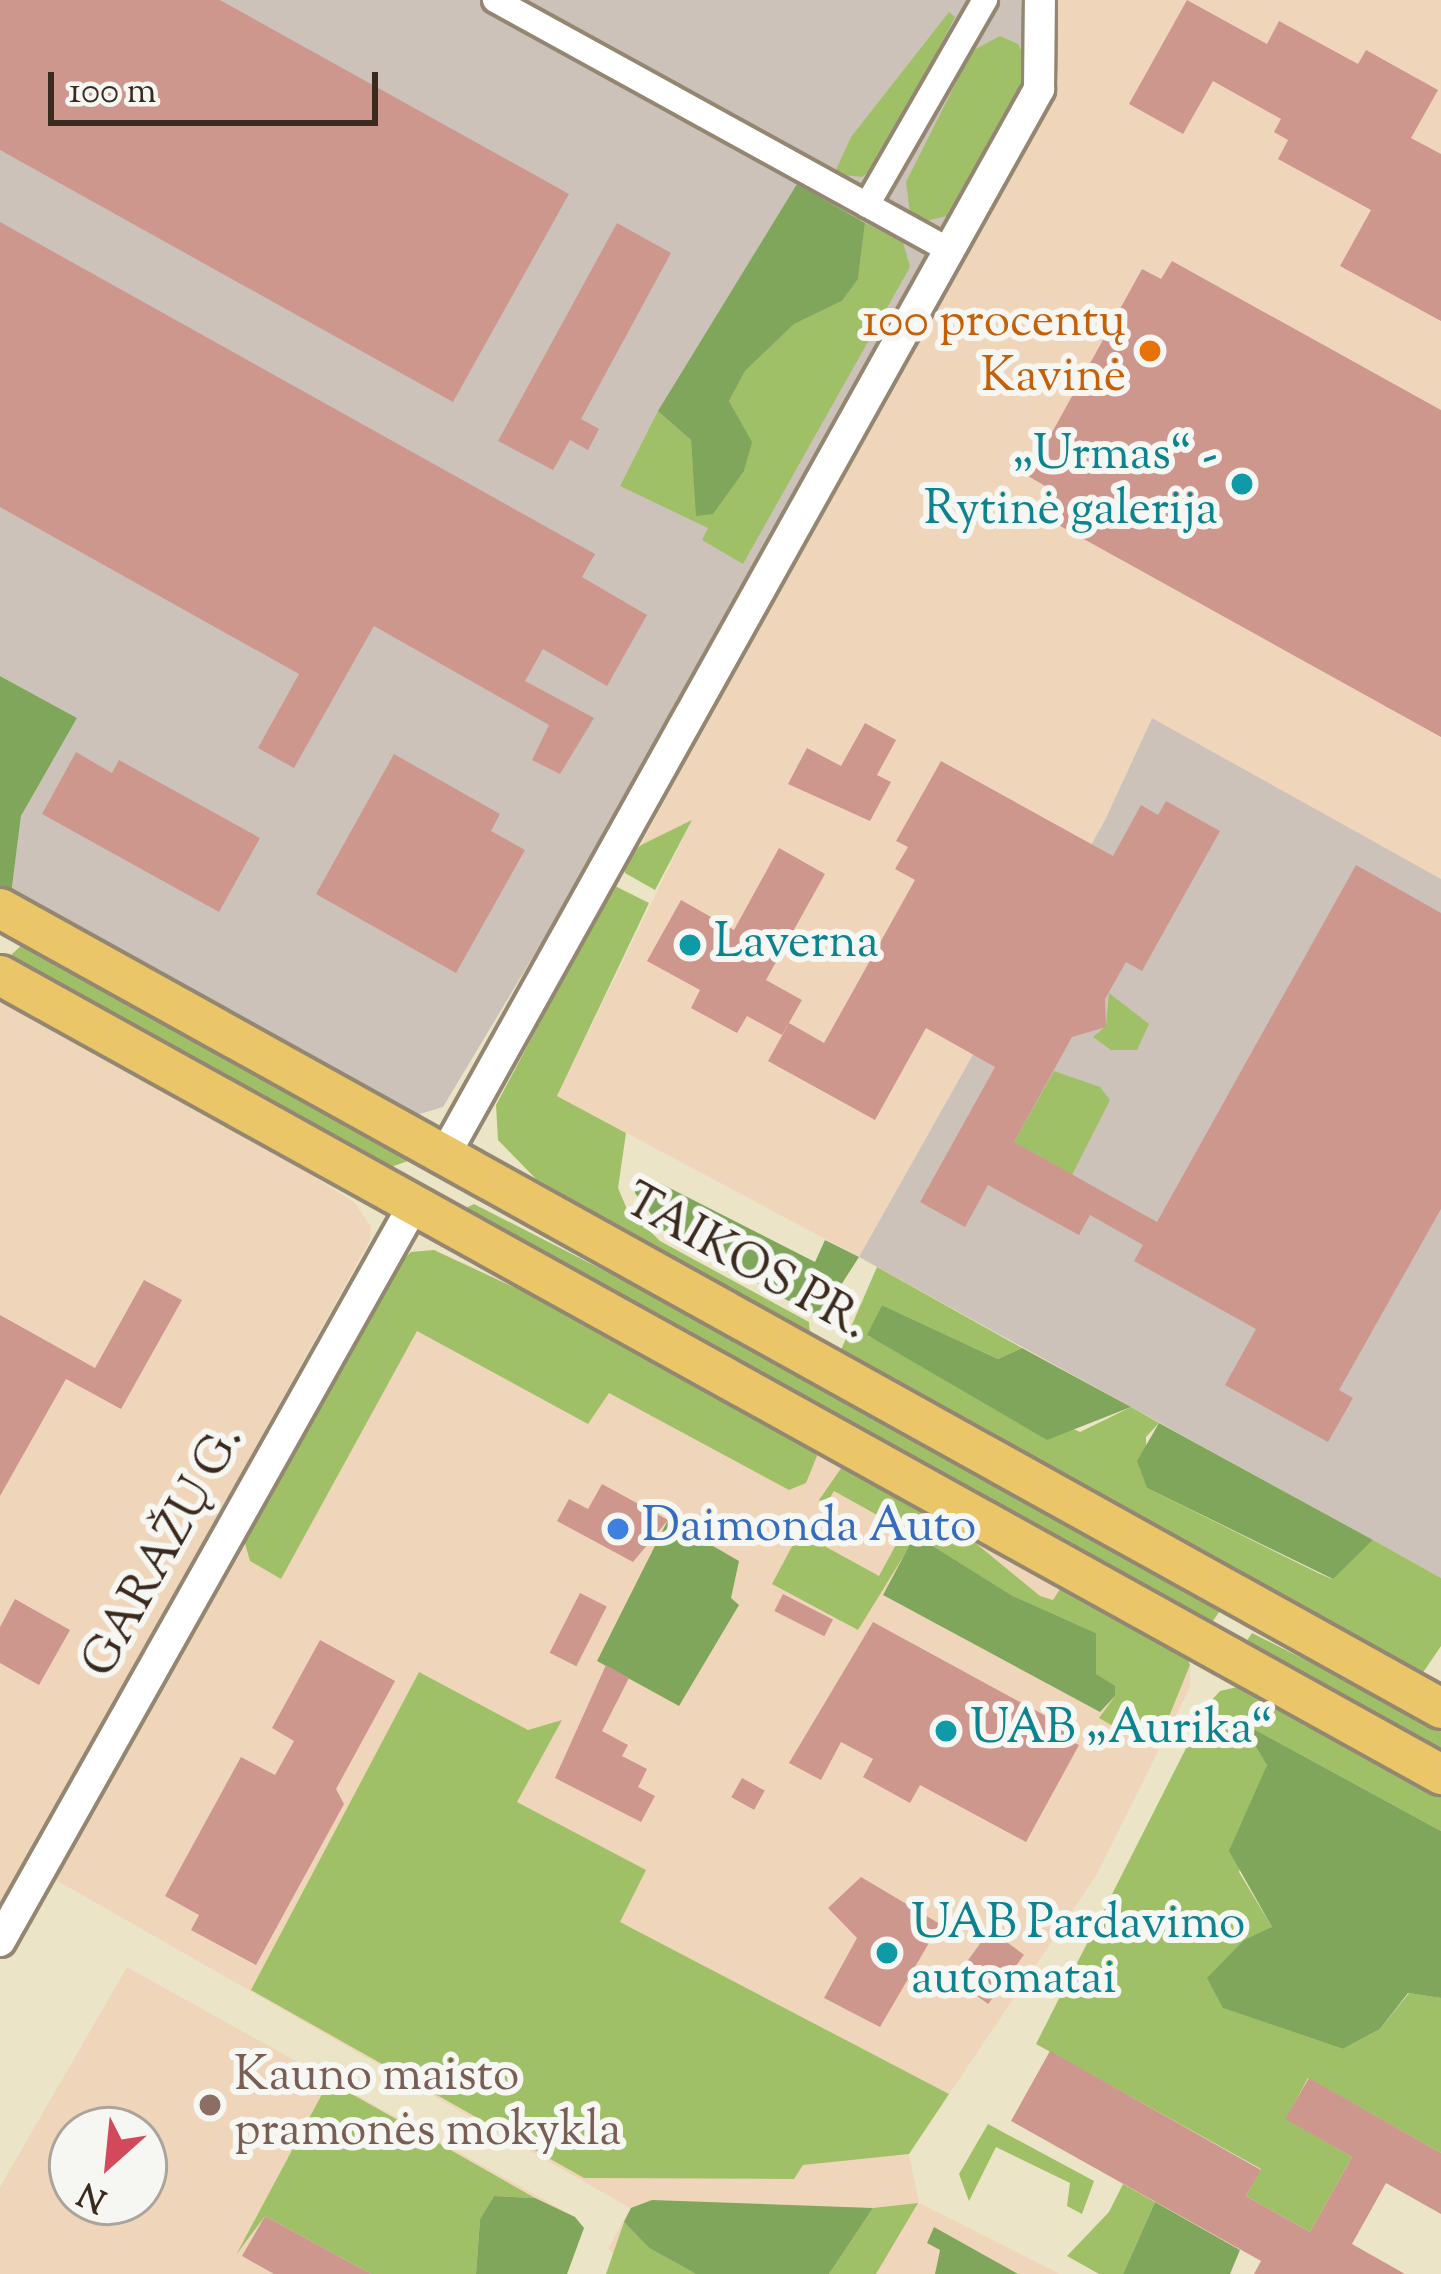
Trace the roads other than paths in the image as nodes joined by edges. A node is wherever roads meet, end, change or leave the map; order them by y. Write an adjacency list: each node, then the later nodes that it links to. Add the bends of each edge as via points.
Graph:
1 (495, 0): 4 (street)
2 (985, 0): 4 (street)
3 (1040, 0): 5 (street, via 1039,89)
4 (868, 205): 5 (street)
5 (949, 250): 8 (street)
6 (3, 917): 8 (main road, TAIKOS PR.)
7 (0, 975): 9 (main road)
8 (444, 1156): 9 (main road); 10 (main road, TAIKOS PR.)
9 (412, 1208): 11 (main road); 14 (street, GARAŽŲ G.)
10 (1274, 1616): 11 (main road, via 1234,1632); 12 (main road, TAIKOS PR.)
11 (1222, 1653): 13 (main road)
12 (1441, 1708)
13 (1441, 1774)
14 (0, 1941)

